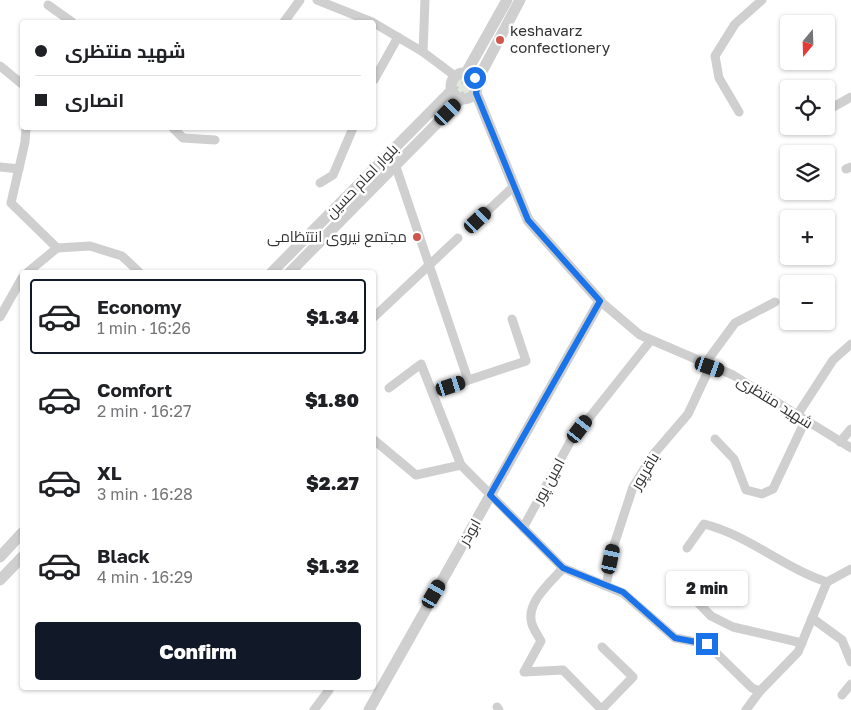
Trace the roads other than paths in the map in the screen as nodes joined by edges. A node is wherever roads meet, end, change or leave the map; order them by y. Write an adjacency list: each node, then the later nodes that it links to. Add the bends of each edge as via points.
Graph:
1 (300, 0): 9 (street)
2 (317, 0): 10 (street)
3 (425, 0): 13 (street)
4 (507, 0): 15 (street)
5 (520, 0): 18 (street)
6 (762, 0): 23 (street, via 735,24 715,56 718,78)
7 (48, 6): 8 (street)
8 (69, 20)
9 (285, 20)
10 (366, 20)
11 (376, 25): 12 (street)
12 (398, 37): 13 (street); 16 (street)
13 (422, 52): 15 (street)
14 (0, 66): 17 (street)
15 (461, 74): 18 (street, via 473,75); 19 (street, via 452,82)
16 (376, 76)
17 (20, 82)
18 (476, 87): 21 (street, via 469,98); 32 (street, شهید منتظری)
19 (452, 90): 21 (street); 39 (street, بلوار امام حسین)
20 (851, 97): 22 (street)
21 (461, 99): 28 (street, بلوار امام حسین)
22 (835, 106)
23 (739, 112)
24 (26, 130): 30 (street)
25 (175, 130): 27 (street, via 183,138)
26 (352, 130): 31 (street, via 333,175)
27 (215, 140)
28 (395, 164): 36 (street); 40 (street, بلوار امام حسین)
29 (0, 167): 30 (street)
30 (19, 169): 35 (street, via 11,203)
31 (320, 183)
32 (512, 187): 33 (street); 42 (street, شهید منتظری, via 528,220)
33 (478, 220)
34 (458, 238): 36 (street)
35 (56, 248): 37 (street); 38 (street, via 90,246 122,256)
36 (429, 265): 44 (street); 50 (street)
37 (30, 270)
38 (137, 270)
39 (274, 270)
40 (292, 270)
41 (20, 282): 45 (street)
42 (600, 301): 47 (street, شهید منتظری, via 640,335); 61 (street, ابوذر)
43 (775, 302): 49 (street, باقرپور, via 735,323)
44 (376, 315)
45 (0, 317)
46 (512, 319): 50 (street, via 526,361)
47 (651, 340): 49 (street, شهید منتظری); 62 (street, امین پور, via 570,442)
48 (851, 344): 53 (street, via 833,360)
49 (707, 366): 53 (street, شهید منتظری, via 733,375); 72 (street, باقرپور, via 688,414 652,456 633,487 614,545)
50 (468, 380): 52 (street)
51 (389, 388): 52 (street, via 421,364)
52 (433, 392): 60 (street)
53 (796, 416): 54 (street, شهید منتظری)
54 (805, 421): 56 (street, via 773,489 762,494 746,490 734,459); 58 (street, شهید منتظری)
55 (851, 429): 58 (street)
56 (715, 439)
57 (376, 442): 60 (street, via 416,474)
58 (840, 442): 59 (street, شهید منتظری)
59 (851, 448)
60 (461, 465): 61 (street)
61 (490, 495): 62 (street); 82 (street, ابوذر)
62 (523, 528): 67 (street)
63 (20, 535): 65 (street)
64 (687, 548): 70 (street, via 704,524 742,539 809,576)
65 (0, 557)
66 (20, 559): 69 (street)
67 (563, 568): 72 (street); 83 (street, via 534,603 532,623 541,641 524,672 563,670)
68 (851, 569): 70 (street)
69 (0, 580)
70 (828, 582): 73 (street)
71 (681, 585): 74 (street, via 711,616 733,627)
72 (606, 586): 79 (street, via 623,592 675,638 707,644 752,688)
73 (812, 618): 74 (street); 76 (street, via 842,640)
74 (802, 643): 79 (street, via 798,652)
75 (602, 647): 83 (street, via 633,677)
76 (851, 662)
77 (851, 684): 80 (street)
78 (329, 690): 81 (street)
79 (760, 691): 84 (street)
80 (842, 695)
81 (314, 710)
82 (369, 710)
83 (602, 710)
84 (746, 710)

